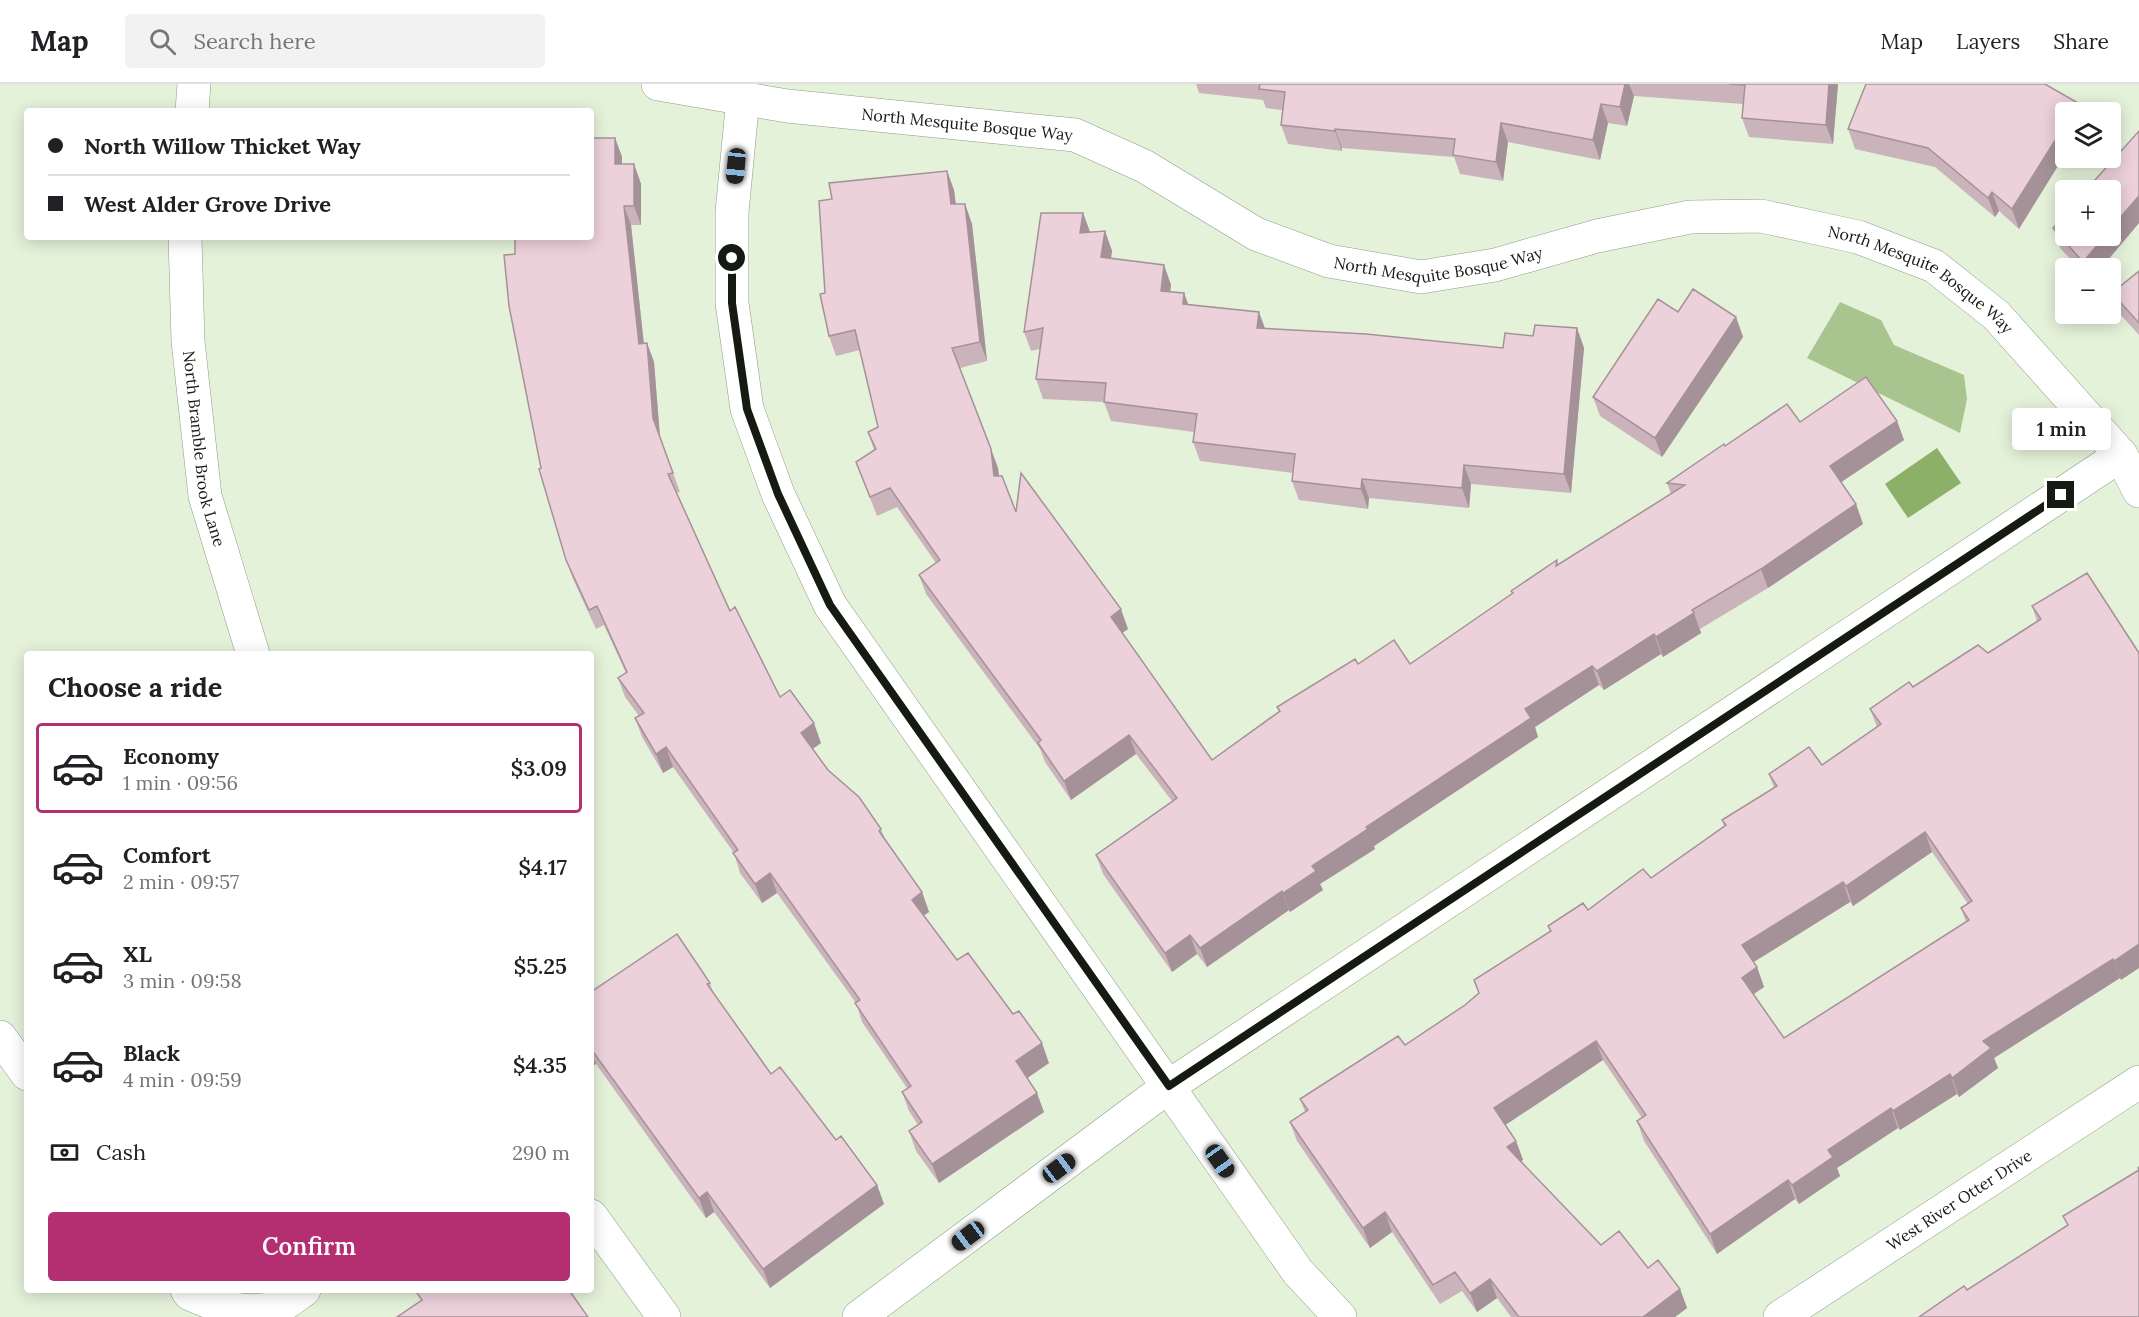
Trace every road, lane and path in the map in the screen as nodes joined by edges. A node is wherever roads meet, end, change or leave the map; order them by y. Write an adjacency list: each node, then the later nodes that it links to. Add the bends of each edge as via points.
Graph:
1 (194, 84): 4 (street)
2 (658, 84): 3 (street, North Mesquite Bosque Way)
3 (743, 98): 6 (street, North Mesquite Bosque Way, via 787,106 1075,135 1144,166 1256,234 1329,261 1421,277 1496,265 1597,236 1690,217 1761,216 1858,237 1934,266 1996,315); 12 (street, via 732,212 732,303 747,409 778,494 830,605)
4 (192, 108)
5 (185, 240): 8 (street, North Bramble Brook Lane, via 188,341 205,496)
6 (2121, 455): 7 (street, North Mesquite Bosque Way); 12 (street)
7 (2139, 491)
8 (252, 651)
9 (0, 1037): 10 (street)
10 (24, 1070)
11 (2139, 1082): 20 (street, West River Otter Drive)
12 (1169, 1086): 18 (street); 19 (street, via 1298,1272)
13 (594, 1220): 17 (street)
14 (190, 1293): 16 (street)
15 (300, 1293): 16 (street, via 280,1306)
16 (233, 1314)
17 (664, 1317)
18 (858, 1317)
19 (1340, 1317)
20 (1780, 1317)

